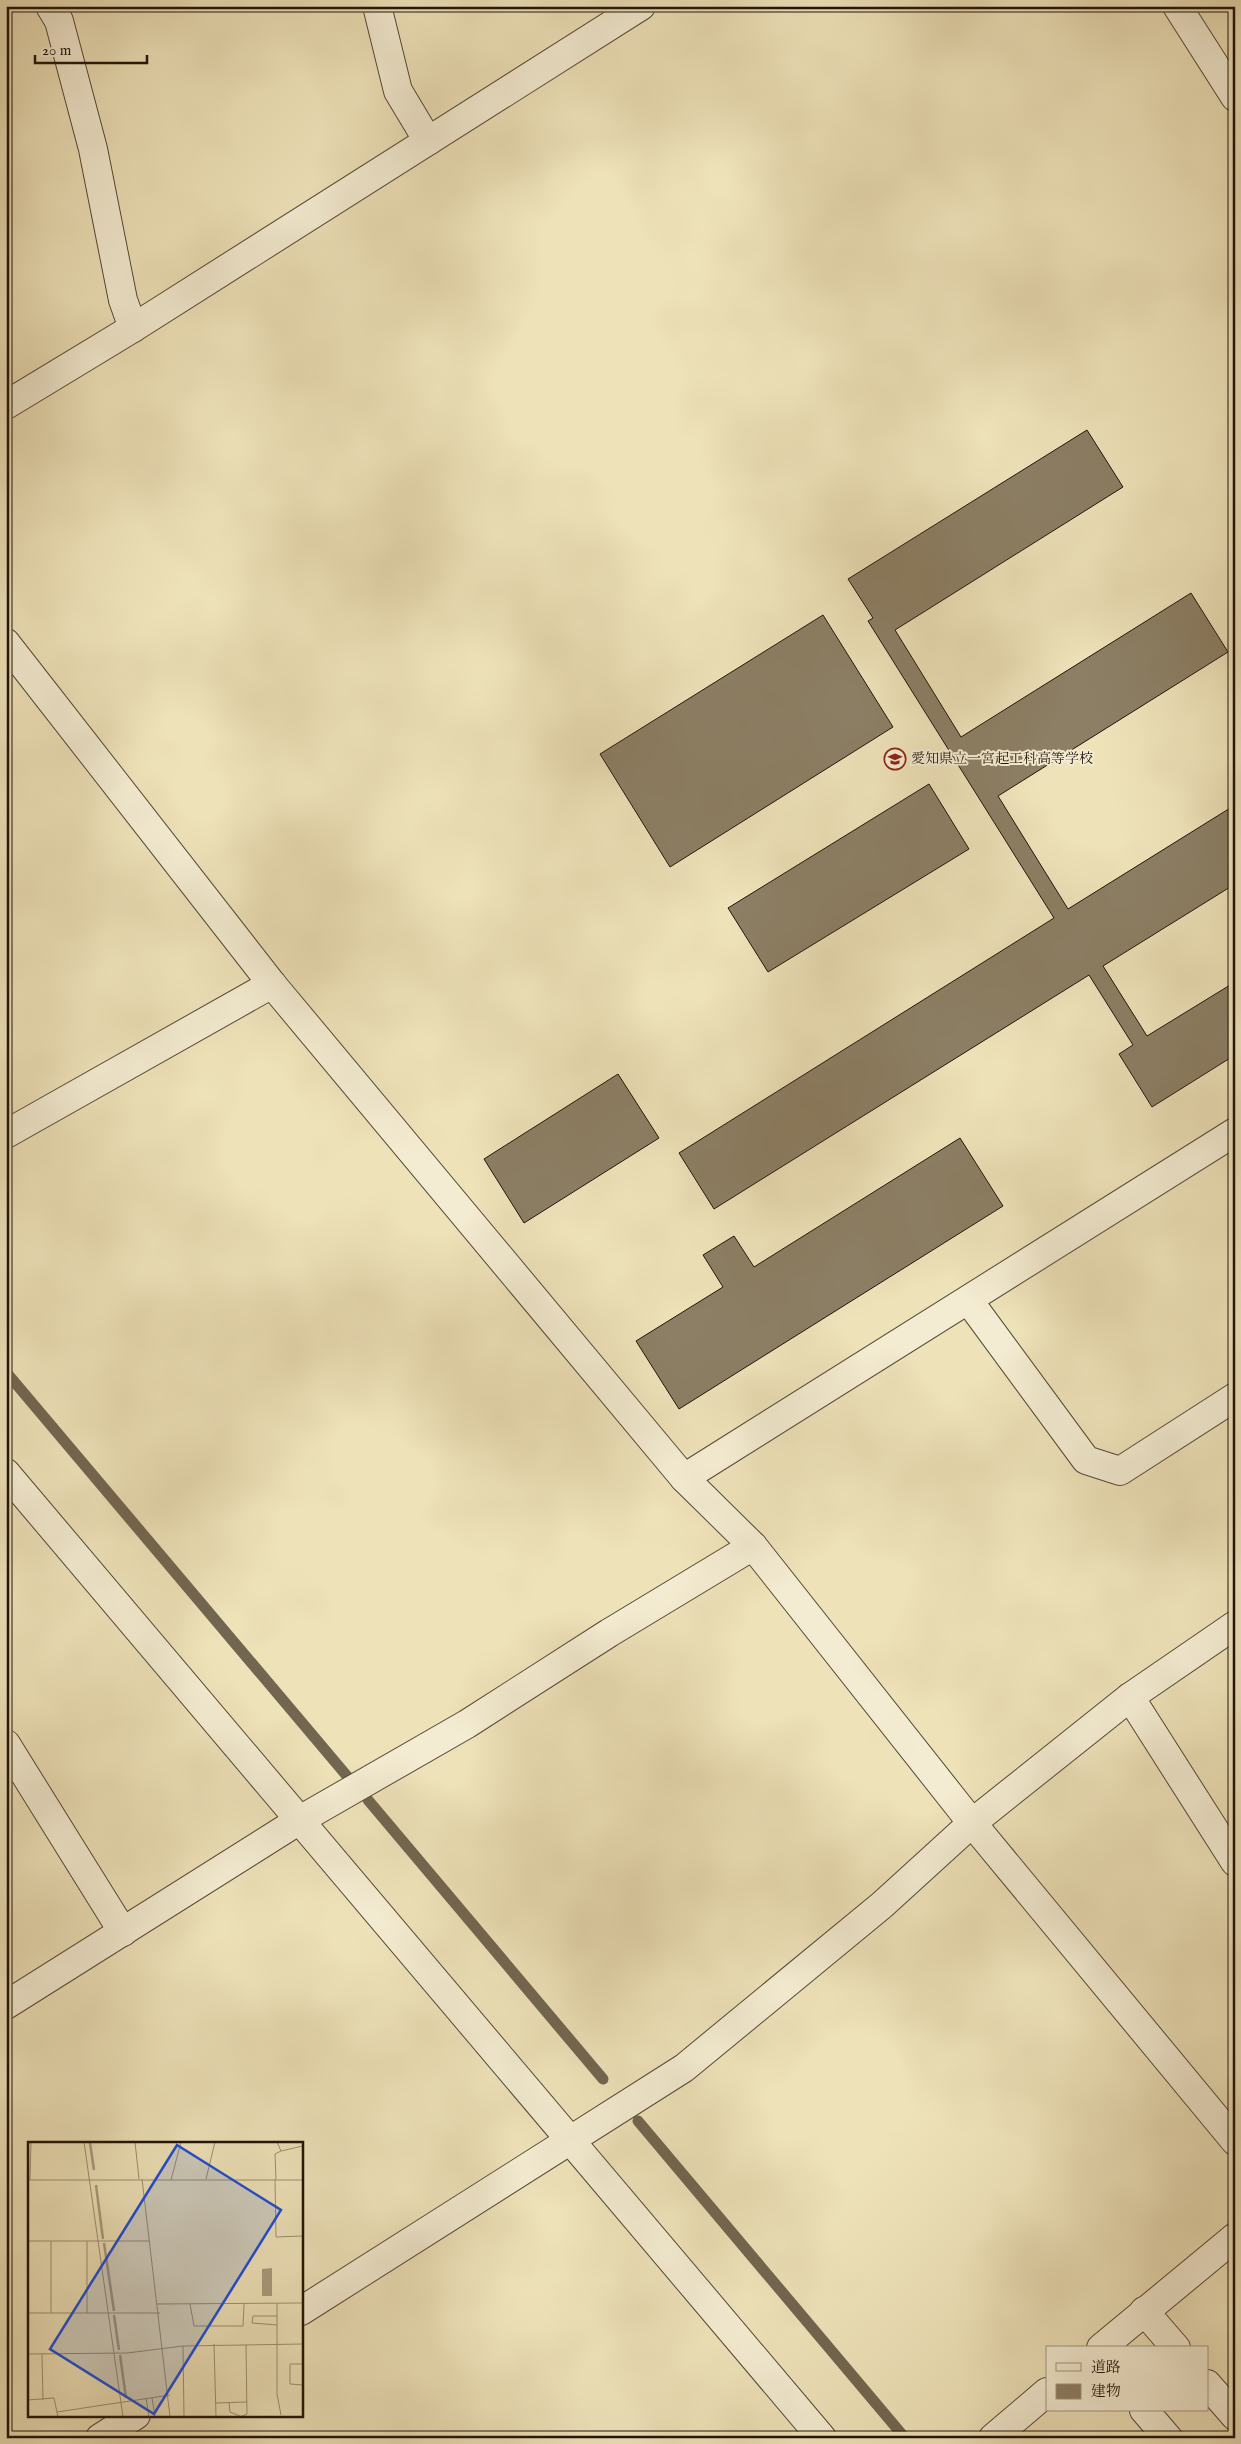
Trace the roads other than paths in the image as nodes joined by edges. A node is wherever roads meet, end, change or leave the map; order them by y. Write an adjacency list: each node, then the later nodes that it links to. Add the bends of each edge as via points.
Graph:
1 (50, 6): 7 (street, via 59,21 90,140 123,300)
2 (377, 6): 6 (street, via 398,91)
3 (641, 6): 6 (street)
4 (1177, 6): 5 (street)
5 (1235, 97)
6 (428, 141): 7 (street)
7 (133, 328): 8 (street)
8 (6, 405)
9 (6, 643): 10 (street)
10 (272, 984): 12 (street); 16 (street)
11 (1235, 1132): 13 (street)
12 (6, 1134)
13 (969, 1301): 14 (street, via 1086,1460 1120,1471); 16 (street)
14 (1235, 1397)
15 (6, 1473): 21 (street)
16 (684, 1478): 17 (street)
17 (753, 1546): 21 (street, via 467,1724); 22 (street)
18 (1235, 1625): 19 (street)
19 (1130, 1697): 22 (street); 23 (street)
20 (6, 1744): 24 (street)
21 (298, 1821): 24 (street); 26 (street)
22 (972, 1823): 26 (street, via 882,1906 684,2068); 27 (street)
23 (1235, 1862)
24 (123, 1932): 25 (street)
25 (6, 2006)
26 (572, 2141): 29 (street); 39 (street)
27 (1235, 2141)
28 (1235, 2237): 30 (street)
29 (302, 2310)
30 (1144, 2312): 31 (street); 32 (street)
31 (1103, 2346)
32 (1174, 2346)
33 (1208, 2385): 37 (street)
34 (1046, 2393): 40 (street)
35 (1146, 2412): 41 (street)
36 (134, 2416): 38 (street)
37 (1235, 2416)
38 (100, 2438)
39 (822, 2438)
40 (993, 2438)
41 (1168, 2438)

